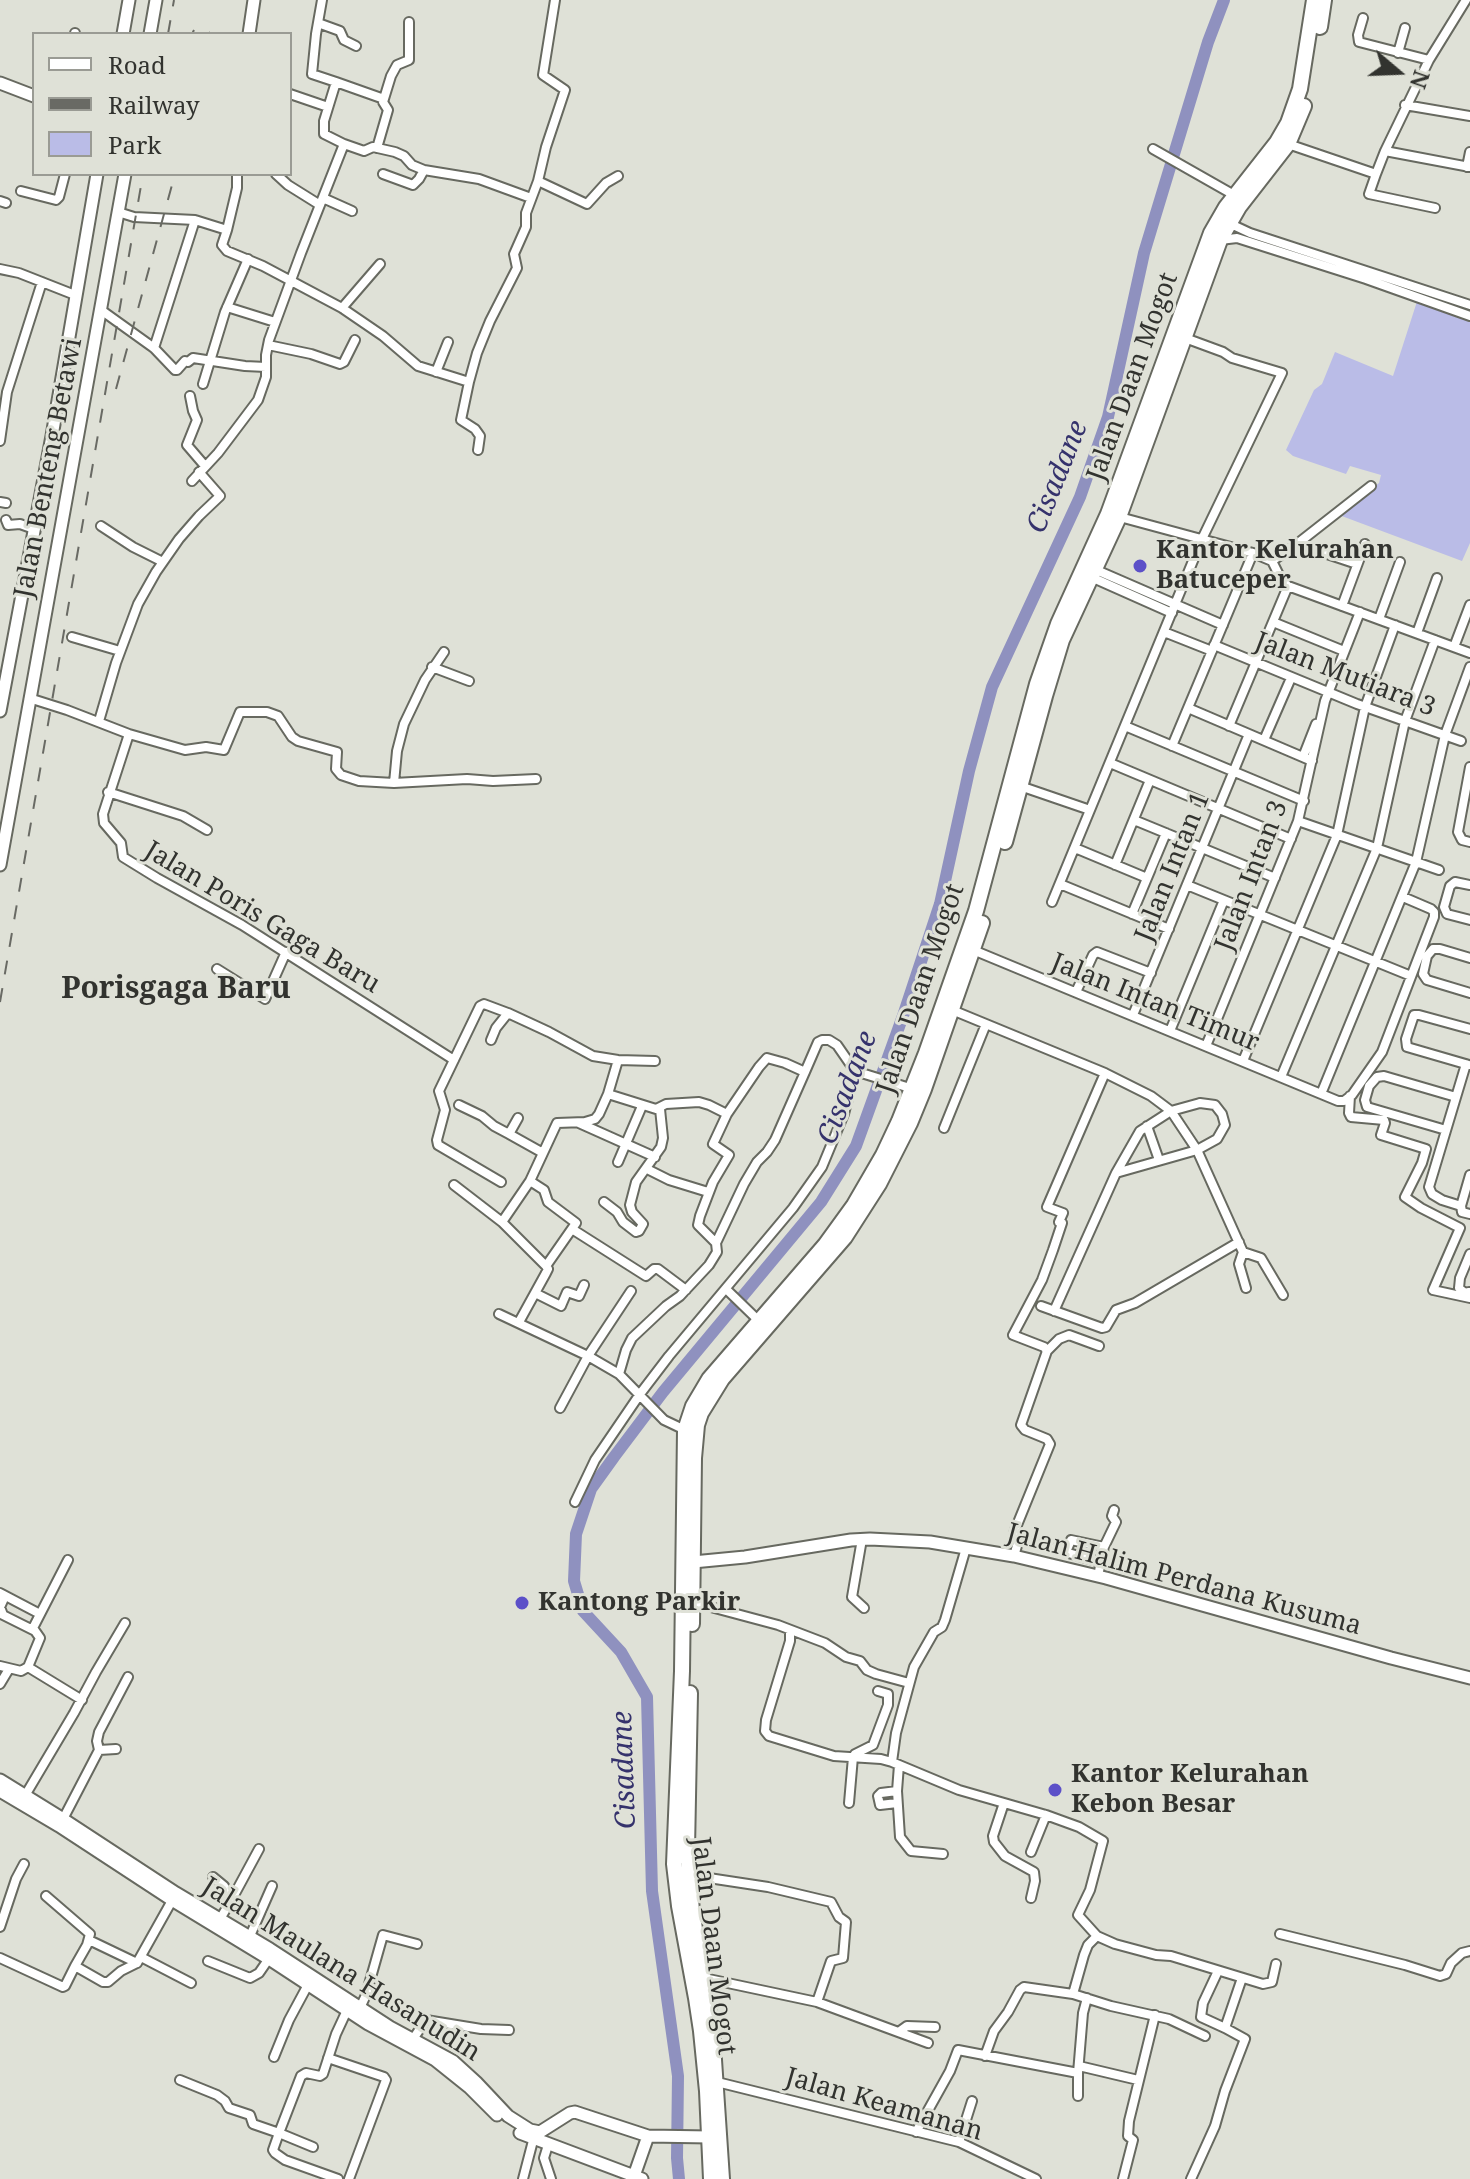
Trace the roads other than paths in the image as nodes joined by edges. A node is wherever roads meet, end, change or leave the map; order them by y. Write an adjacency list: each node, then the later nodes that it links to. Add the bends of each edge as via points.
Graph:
1 (129, 0): 13 (main road)
2 (156, 0): 14 (main road)
3 (254, 0): 15 (main road)
4 (322, 0): 11 (street)
5 (555, 0): 43 (street, via 543,75 565,90)
6 (1314, 0): 45 (highway, Jalan Daan Mogot, via 1300,89 1288,123)
7 (1324, 0): 28 (highway, Jalan Daan Mogot, via 1309,91)
8 (1466, 0): 18 (street)
9 (1363, 18): 17 (street, via 1359,42)
10 (409, 22): 23 (street, via 409,60 396,66)
11 (318, 23): 16 (street, via 340,31); 19 (street, via 312,74)
12 (1405, 28): 17 (street)
13 (123, 32)
14 (150, 32)
15 (249, 32)
16 (356, 46)
17 (1398, 53): 18 (street)
18 (1429, 60): 24 (street)
19 (336, 82): 23 (street); 25 (street)
20 (0, 83): 21 (main road)
21 (32, 95)
22 (292, 95): 25 (street)
23 (384, 99): 29 (street, via 388,110)
24 (1405, 105): 26 (street); 31 (street)
25 (328, 107): 27 (street, via 324,134)
26 (1470, 116)
27 (344, 144): 29 (street, via 364,151); 47 (street)
28 (1288, 144): 36 (street); 51 (highway, Jalan Daan Mogot)
29 (377, 148): 34 (street, via 400,154)
30 (1153, 149): 45 (street)
31 (1385, 151): 33 (street); 36 (street)
32 (1470, 152): 33 (street)
33 (1468, 167)
34 (424, 170): 35 (street, via 413,185); 46 (street, via 479,179)
35 (383, 174)
36 (1376, 174): 48 (street, via 1369,194)
37 (64, 176): 44 (street, via 56,200)
38 (97, 176): 60 (main road, Jalan Benteng Betawi)
39 (125, 176): 50 (main road, Jalan Benteng Betawi)
40 (237, 176): 53 (street)
41 (278, 176): 47 (street)
42 (618, 176): 43 (street, via 587,204)
43 (538, 181): 46 (street)
44 (21, 191)
45 (1234, 195): 85 (highway, Jalan Daan Mogot, via 1211,233)
46 (531, 198): 75 (street, via 514,254 517,268 490,321)
47 (321, 201): 49 (street); 58 (street)
48 (1435, 208)
49 (352, 211)
50 (118, 212): 52 (street); 64 (main road, Jalan Benteng Betawi)
51 (1232, 218): 54 (highway, Jalan Daan Mogot); 61 (street, via 1235,226 1250,233)
52 (195, 220): 53 (street); 71 (street)
53 (227, 230): 55 (street, via 223,248)
54 (1220, 240): 65 (street, via 1237,238); 67 (highway, Jalan Daan Mogot)
55 (248, 259): 58 (street); 62 (street)
56 (380, 264): 63 (street)
57 (0, 269): 59 (street)
58 (291, 281): 63 (street); 66 (street)
59 (42, 282): 60 (street); 80 (street, via 7,392)
60 (75, 295): 79 (main road, Jalan Benteng Betawi)
61 (1470, 305)
62 (227, 307): 66 (street); 72 (street)
63 (342, 308): 74 (street, via 412,362)
64 (101, 310): 71 (street); 78 (main road, Jalan Benteng Betawi)
65 (1470, 316)
66 (275, 322): 70 (street)
67 (1185, 338): 85 (highway, Jalan Daan Mogot); 89 (street, via 1282,373)
68 (355, 340): 70 (street, via 341,364)
69 (448, 342): 74 (street)
70 (268, 345): 73 (street)
71 (154, 348): 72 (street, via 175,370 193,358)
72 (210, 361): 73 (street); 76 (street)
73 (266, 367): 82 (street, via 258,400)
74 (436, 372): 75 (street)
75 (469, 382): 81 (street, via 461,420 480,436)
76 (203, 384)
77 (190, 396): 82 (street, via 197,420 187,445)
78 (77, 419): 79 (main road, Jalan Benteng Betawi); 79 (main road)
79 (62, 432): 88 (main road, Jalan Benteng Betawi); 125 (main road, Jalan Benteng Betawi)
80 (0, 441)
81 (478, 450)
82 (202, 469): 83 (street); 94 (street, via 220,496)
83 (192, 481)
84 (1371, 486): 90 (street)
85 (1113, 516): 89 (street); 97 (highway, Jalan Daan Mogot); 206 (highway, Jalan Daan Mogot, via 1047,654 980,899)
86 (6, 520): 88 (street, via 8,525)
87 (101, 526): 94 (street)
88 (34, 529): 118 (main road, Jalan Benteng Betawi)
89 (1202, 539): 92 (street); 101 (street)
90 (1297, 544): 93 (street); 96 (street)
91 (1365, 544): 96 (street)
92 (1253, 553): 93 (street); 106 (street)
93 (1272, 561): 99 (street)
94 (163, 562): 114 (street, via 138,604)
95 (1400, 562): 104 (street)
96 (1357, 564): 100 (street)
97 (1092, 573): 101 (street); 146 (highway, Jalan Daan Mogot, via 1057,655)
98 (1437, 578): 109 (street)
99 (1288, 586): 100 (street); 105 (street)
100 (1342, 606): 103 (street)
101 (1174, 609): 106 (street); 108 (street)
102 (1469, 610): 112 (street)
103 (1360, 612): 104 (street); 115 (street, Jalan Intan 3)
104 (1379, 619): 107 (street)
105 (1273, 622): 115 (street); 119 (street)
106 (1223, 625): 113 (street)
107 (1395, 625): 109 (street); 126 (street)
108 (1164, 632): 113 (street, Jalan Mutiara 3); 131 (street)
109 (1417, 633): 111 (street)
110 (72, 637): 114 (street)
111 (1435, 640): 112 (street); 130 (street)
112 (1454, 647): 117 (street)
113 (1213, 648): 119 (street, Jalan Mutiara 3); 127 (street)
114 (120, 651): 129 (street)
115 (1344, 651): 124 (street, Jalan Intan 3)
116 (444, 652): 120 (street)
117 (1470, 653)
118 (5, 656): 128 (main road, Jalan Benteng Betawi)
119 (1257, 663): 122 (street, Jalan Mutiara 3); 132 (street)
120 (432, 667): 123 (street); 145 (street, via 399,739)
121 (1470, 667): 135 (street)
122 (1291, 678): 124 (street, Jalan Mutiara 3); 136 (street)
123 (469, 681)
124 (1328, 693): 126 (street, Jalan Mutiara 3); 139 (street, Jalan Intan 3)
125 (29, 698): 129 (street); 163 (main road, Jalan Benteng Betawi)
126 (1365, 707): 130 (street, Jalan Mutiara 3); 156 (street)
127 (1188, 708): 132 (street); 138 (street)
128 (0, 709)
129 (99, 721): 133 (street)
130 (1405, 721): 135 (street, Jalan Mutiara 3); 161 (street)
131 (1125, 726): 138 (street); 140 (street)
132 (1229, 726): 134 (street)
133 (129, 734): 145 (street, via 185,750 224,750 240,712 267,712 278,716 298,741 337,752 339,773 359,781); 147 (street, Jalan Poris Gaga Baru)
134 (1249, 734): 136 (street); 142 (street, Jalan Intan 1)
135 (1445, 735): 137 (street, Jalan Mutiara 3); 162 (street)
136 (1264, 740): 139 (street)
137 (1461, 741)
138 (1172, 746): 142 (street)
139 (1308, 759): 148 (street, Jalan Intan 3)
140 (1110, 763): 144 (street); 151 (street)
141 (1470, 770): 149 (street)
142 (1234, 772): 148 (street); 150 (street, Jalan Intan 1)
143 (536, 779): 145 (street)
144 (1150, 780): 150 (street); 152 (street)
145 (394, 783)
146 (1020, 786): 151 (street); 180 (highway, Jalan Daan Mogot)
147 (108, 792): 154 (street, via 183,816); 181 (street, Jalan Poris Gaga Baru, via 104,823 119,839 123,857)
148 (1304, 801): 153 (street, Jalan Intan 3)
149 (1466, 803): 158 (street, via 1459,837)
150 (1219, 808): 157 (street); 160 (street, Jalan Intan 1)
151 (1090, 810): 159 (street)
152 (1134, 820): 155 (street); 164 (street)
153 (1298, 821): 156 (street); 157 (street, Jalan Intan 3)
154 (207, 830)
155 (1166, 833): 160 (street); 166 (street)
156 (1337, 835): 161 (street); 178 (street)
157 (1291, 839): 167 (street, Jalan Intan 3)
158 (1470, 842)
159 (1075, 848): 164 (street); 168 (street)
160 (1202, 848): 167 (street); 169 (street, Jalan Intan 1)
161 (1377, 848): 162 (street); 179 (street)
162 (1416, 862): 165 (street); 171 (street)
163 (0, 865)
164 (1115, 865): 166 (street)
165 (1439, 870)
166 (1147, 878): 174 (street)
167 (1275, 878): 175 (street, Jalan Intan 3)
168 (1060, 884): 173 (street); 174 (street)
169 (1187, 885): 172 (street); 177 (street, Jalan Intan 1)
170 (1470, 885): 176 (street, via 1450,886 1444,907 1447,914)
171 (1403, 897): 183 (street); 186 (street, via 1434,912)
172 (1224, 900): 175 (street); 194 (street)
173 (1052, 902)
174 (1132, 914): 177 (street)
175 (1261, 915): 178 (street); 196 (street, Jalan Intan 3)
176 (1470, 920)
177 (1169, 929): 185 (street, Jalan Intan 1)
178 (1298, 930): 179 (street); 200 (street)
179 (1336, 945): 183 (street); 205 (street)
180 (973, 950): 187 (street, Jalan Intan Timur); 189 (highway, Jalan Daan Mogot)
181 (286, 952): 184 (street, via 265,999); 197 (street, Jalan Poris Gaga Baru)
182 (1470, 958): 188 (street, via 1433,949 1423,974 1427,980)
183 (1376, 962): 186 (street); 208 (street)
184 (217, 969)
185 (1151, 973): 187 (street, via 1097,952); 191 (street, Jalan Intan 1)
186 (1411, 976): 209 (street, via 1382,1052)
187 (1076, 992): 191 (street, Jalan Intan Timur)
188 (1470, 993)
189 (952, 1010): 192 (street); 240 (highway, Jalan Daan Mogot, via 910,1123 879,1184)
190 (508, 1013): 195 (street); 197 (street, via 480,1006); 198 (street, via 593,1056)
191 (1133, 1015): 194 (street, Jalan Intan Timur)
192 (986, 1024): 204 (street); 219 (street)
193 (1470, 1029): 201 (street, via 1414,1015 1406,1039 1407,1047)
194 (1170, 1031): 196 (street, Jalan Intan Timur)
195 (491, 1040)
196 (1206, 1046): 200 (street, Jalan Intan Timur)
197 (454, 1060): 232 (street, via 439,1091 445,1110 438,1145)
198 (618, 1060): 199 (street); 207 (street)
199 (655, 1061)
200 (1243, 1061): 205 (street, Jalan Intan Timur)
201 (1468, 1064): 210 (street)
202 (805, 1072): 203 (street, via 818,1042 829,1040); 215 (street, via 767,1058); 242 (street, via 775,1140 744,1184)
203 (858, 1072): 206 (street); 250 (street, via 822,1167)
204 (1105, 1073): 214 (street); 260 (street, via 1047,1207 1063,1213 1062,1223 1042,1280 1013,1335)
205 (1281, 1077): 208 (street, Jalan Intan Timur)
206 (909, 1088): 240 (highway, Jalan Daan Mogot, via 883,1155)
207 (608, 1094): 212 (street); 217 (street, via 595,1119)
208 (1321, 1094): 209 (street, Jalan Intan Timur, via 1338,1101)
209 (1350, 1096): 253 (street, via 1351,1117 1384,1120 1381,1135 1426,1149 1405,1197 1460,1228 1433,1290)
210 (1456, 1097): 220 (street); 220 (street, via 1384,1076 1369,1086 1367,1107)
211 (459, 1105): 221 (street)
212 (642, 1106): 213 (street); 222 (street)
213 (660, 1109): 215 (street, via 699,1102); 225 (street, via 663,1138)
214 (1171, 1111): 218 (street); 223 (street); 223 (street, via 1200,1103 1215,1105 1222,1114 1225,1125 1217,1139)
215 (727, 1114): 234 (street, via 713,1144 729,1155)
216 (518, 1118): 221 (street)
217 (577, 1122): 222 (street); 224 (street, via 557,1123)
218 (1147, 1126): 226 (street); 229 (street)
219 (944, 1128)
220 (1446, 1130): 236 (street, via 1429,1187 1442,1200)
221 (509, 1134): 224 (street)
222 (626, 1146): 225 (street); 227 (street)
223 (1197, 1150): 226 (street); 241 (street)
224 (543, 1153): 231 (street)
225 (655, 1157): 228 (street)
226 (1159, 1160): 229 (street)
227 (618, 1162)
228 (647, 1169): 234 (street); 235 (street, via 636,1182 630,1205 643,1224 637,1232)
229 (1116, 1173): 255 (street)
230 (1470, 1175): 236 (street)
231 (530, 1181): 238 (street); 239 (street, via 576,1223)
232 (501, 1182)
233 (454, 1185): 238 (street)
234 (708, 1192): 242 (street, via 698,1225)
235 (604, 1202)
236 (1461, 1206): 237 (street)
237 (1470, 1214)
238 (502, 1222): 245 (street)
239 (572, 1229): 245 (street); 248 (street, via 646,1276 658,1269)
240 (841, 1233): 257 (highway, Jalan Daan Mogot); 277 (highway, Jalan Daan Mogot, via 722,1379 701,1413 694,1458)
241 (1239, 1242): 243 (street); 255 (street, via 1116,1310 1106,1327)
242 (716, 1243): 248 (street, via 709,1265)
243 (1243, 1252): 247 (street, via 1239,1264); 252 (street, via 1261,1258)
244 (1470, 1254): 253 (street, via 1459,1288)
245 (546, 1266): 251 (street)
246 (584, 1285): 251 (street, via 579,1296 567,1292 561,1306)
247 (1246, 1288)
248 (686, 1290): 262 (street, via 632,1338)
249 (631, 1291): 261 (street)
250 (728, 1291): 257 (street); 263 (street)
251 (535, 1293): 258 (street)
252 (1283, 1295)
253 (1470, 1295)
254 (1041, 1306): 255 (street)
255 (1054, 1311)
256 (499, 1314): 258 (street)
257 (755, 1317): 265 (highway, Jalan Daan Mogot, via 709,1379)
258 (519, 1322): 261 (street)
259 (1099, 1346): 260 (street, via 1069,1335)
260 (1047, 1351): 269 (street, via 1021,1425 1050,1444 1015,1530)
261 (588, 1356): 262 (street); 264 (street)
262 (619, 1374): 263 (street)
263 (641, 1395): 265 (street, via 664,1420); 266 (street, via 595,1460)
264 (560, 1408)
265 (685, 1430): 308 (highway, Jalan Daan Mogot)
266 (575, 1502)
267 (1114, 1510): 271 (street, via 1116,1522)
268 (862, 1539): 272 (main road, Jalan Halim Perdana Kusuma); 277 (main road, Jalan Halim Perdana Kusuma); 282 (street, via 852,1597)
269 (1019, 1539): 273 (street); 274 (street)
270 (1091, 1545): 271 (street); 273 (street, via 1071,1540); 275 (street)
271 (1104, 1547): 278 (street)
272 (966, 1548): 274 (main road, Jalan Halim Perdana Kusuma); 291 (street, via 945,1620)
273 (1066, 1552): 275 (street)
274 (1014, 1556): 279 (main road, Jalan Halim Perdana Kusuma)
275 (1088, 1558): 278 (street)
276 (68, 1560): 283 (street)
277 (693, 1562): 281 (highway, Jalan Daan Mogot)
278 (1100, 1562): 279 (street)
279 (1098, 1576): 290 (main road, Jalan Halim Perdana Kusuma)
280 (3, 1594): 283 (street); 285 (street, via 3,1615)
281 (692, 1602): 286 (street); 308 (highway, Jalan Daan Mogot)
282 (864, 1608)
283 (40, 1614): 285 (street)
284 (125, 1623): 294 (street)
285 (33, 1630): 288 (street, via 40,1638)
286 (790, 1631): 291 (street, via 825,1643 876,1674); 297 (street, via 765,1731 776,1740)
287 (4, 1667): 288 (street); 292 (street)
288 (28, 1667): 294 (street)
289 (128, 1677): 296 (street, via 99,1732)
290 (1470, 1678)
291 (909, 1683): 298 (street, via 896,1733)
292 (0, 1684)
293 (878, 1691): 297 (street, via 888,1694 888,1705 873,1745)
294 (82, 1700): 302 (street)
295 (116, 1749): 296 (street)
296 (99, 1750): 307 (street)
297 (853, 1757): 298 (street); 303 (street)
298 (895, 1763): 301 (street); 305 (street)
299 (0, 1780): 302 (main road, Jalan Maulana Hasanudin)
300 (0, 1791): 302 (main road, Jalan Maulana Hasanudin)
301 (897, 1791): 304 (street); 304 (street, via 878,1796 880,1805)
302 (26, 1794): 307 (main road, Jalan Maulana Hasanudin)
303 (849, 1803)
304 (897, 1803): 311 (street, via 900,1837 911,1851)
305 (1004, 1803): 306 (street); 318 (street, via 994,1842 1005,1856 1034,1872)
306 (1046, 1815): 310 (street); 324 (street, via 1103,1841 1078,1915)
307 (63, 1818): 317 (main road, Jalan Maulana Hasanudin)
308 (680, 1844): 313 (highway, Jalan Daan Mogot); 363 (highway, Jalan Daan Mogot, via 679,1906 701,2031)
309 (259, 1849): 319 (street)
310 (1031, 1852)
311 (943, 1854)
312 (24, 1864): 321 (street)
313 (689, 1875): 335 (highway, Jalan Daan Mogot); 341 (street, via 831,1902 846,1922 843,1958 831,1961)
314 (213, 1877): 319 (street)
315 (272, 1886): 322 (street)
316 (46, 1896): 325 (street, via 88,1931)
317 (174, 1896): 320 (main road, Jalan Maulana Hasanudin); 330 (street)
318 (1031, 1898)
319 (231, 1902): 320 (street)
320 (220, 1920): 322 (main road, Jalan Maulana Hasanudin); 328 (main road, Jalan Maulana Hasanudin)
321 (0, 1927)
322 (252, 1931): 328 (main road, Jalan Maulana Hasanudin)
323 (1280, 1934): 327 (street, via 1440,1976)
324 (1097, 1936): 334 (street); 339 (street, via 1088,1945)
325 (89, 1940): 330 (street); 333 (street)
326 (417, 1944): 342 (street, via 383,1935 366,1995)
327 (1470, 1951)
328 (271, 1955): 331 (street, via 250,1978); 337 (main road, Jalan Maulana Hasanudin)
329 (0, 1958): 333 (street, via 63,1987)
330 (139, 1960): 333 (street, via 108,1982); 338 (street)
331 (208, 1961)
332 (1276, 1964): 336 (street, via 1272,1982)
333 (75, 1966)
334 (1218, 1971): 336 (street); 345 (street, via 1201,2017)
335 (704, 1978): 341 (street); 357 (highway, Jalan Daan Mogot)
336 (1242, 1978): 345 (street)
337 (310, 1980): 342 (main road, Jalan Maulana Hasanudin); 352 (street)
338 (191, 1983)
339 (1073, 1994): 340 (street); 351 (street, via 1024,1987 994,2031)
340 (1087, 1998): 343 (street); 354 (street)
341 (817, 2002): 347 (street)
342 (353, 2007): 350 (main road, Jalan Maulana Hasanudin); 353 (street)
343 (1155, 2015): 348 (street); 356 (street)
344 (935, 2027): 347 (street, via 907,2026)
345 (1225, 2028): 377 (street, via 1245,2039)
346 (509, 2030): 350 (street, via 426,2020)
347 (900, 2031): 349 (street)
348 (1205, 2036)
349 (928, 2043)
350 (417, 2044): 362 (main road, Jalan Maulana Hasanudin, via 473,2085 504,2122)
351 (985, 2056): 354 (street); 360 (street, via 958,2050)
352 (274, 2057)
353 (328, 2058): 361 (street, via 322,2075 301,2076); 370 (street, via 386,2080)
354 (1078, 2070): 356 (street); 358 (street)
355 (180, 2080): 361 (street, via 217,2095 229,2108 250,2115 253,2124)
356 (1138, 2080): 376 (street, via 1128,2131 1133,2140)
357 (717, 2082): 360 (street, Jalan Keamanan); 374 (highway, Jalan Daan Mogot)
358 (1078, 2096)
359 (972, 2101): 365 (street)
360 (916, 2132): 365 (street, Jalan Keamanan)
361 (279, 2133): 367 (street); 369 (street, via 275,2153)
362 (534, 2136): 364 (main road, via 570,2113 581,2113); 366 (main road, Jalan Maulana Hasanudin); 371 (street)
363 (704, 2137): 364 (main road); 373 (highway, Jalan Daan Mogot)
364 (650, 2138): 368 (main road)
365 (959, 2142): 375 (street, Jalan Keamanan)
366 (548, 2145): 368 (main road, Jalan Maulana Hasanudin); 372 (street, via 544,2158)
367 (313, 2147)
368 (637, 2175)
369 (338, 2179)
370 (349, 2179)
371 (523, 2179)
372 (551, 2179)
373 (711, 2179)
374 (722, 2179)
375 (1036, 2179)
376 (1123, 2179)
377 (1191, 2179)

